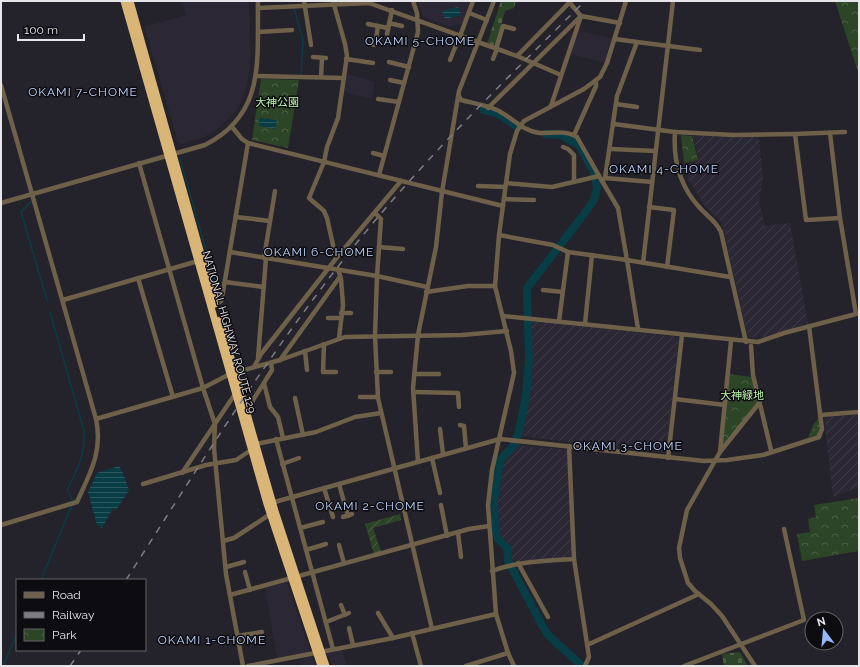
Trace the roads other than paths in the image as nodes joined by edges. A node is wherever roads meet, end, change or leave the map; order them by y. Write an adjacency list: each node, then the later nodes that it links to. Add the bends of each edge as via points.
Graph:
1 (124, 1): 78 (highway, NATIONAL HIGHWAY ROUTE 129)
2 (130, 1): 78 (highway, NATIONAL HIGHWAY ROUTE 129)
3 (258, 1): 14 (street)
4 (414, 1): 18 (street)
5 (473, 1): 16 (street)
6 (494, 1): 19 (street)
7 (626, 1): 20 (street)
8 (673, 1): 37 (street)
9 (333, 2): 10 (street); 12 (street); 42 (street, via 346,49)
10 (373, 2): 15 (street)
11 (570, 2): 17 (street); 40 (street)
12 (304, 3): 13 (street); 23 (street)
13 (281, 4): 14 (street)
14 (258, 8): 29 (street)
15 (392, 10): 18 (street); 24 (street)
16 (469, 13): 19 (street); 31 (street)
17 (581, 16): 20 (street); 47 (street); 49 (street)
18 (418, 20): 31 (street); 48 (street, via 418,32)
19 (487, 20): 34 (street)
20 (620, 23): 32 (street)
21 (314, 24): 23 (street)
22 (368, 24): 25 (street)
23 (308, 25): 36 (street)
24 (388, 25): 25 (street); 26 (street); 30 (street)
25 (378, 26): 35 (street, via 375,44)
26 (402, 26)
27 (514, 29): 38 (street, via 503,26)
28 (292, 30): 29 (street)
29 (258, 32): 50 (street)
30 (387, 34)
31 (460, 36): 34 (street); 43 (street)
32 (615, 39): 33 (street); 54 (street, via 604,70)
33 (638, 42): 37 (street); 60 (street)
34 (479, 43): 38 (street); 57 (street, via 461,84)
35 (371, 44)
36 (311, 45)
37 (668, 46): 39 (street); 67 (street)
38 (496, 49): 40 (street); 44 (street)
39 (700, 50)
40 (517, 56): 47 (street)
41 (313, 57): 51 (street, via 324,58)
42 (346, 58): 45 (street); 52 (street)
43 (452, 58)
44 (493, 59)
45 (371, 62)
46 (389, 62): 48 (street)
47 (533, 63): 49 (street); 62 (street)
48 (409, 67): 55 (street)
49 (561, 75): 61 (street)
50 (256, 76): 51 (street); 66 (street, via 249,102)
51 (321, 77): 52 (street)
52 (344, 78): 80 (street, via 338,118)
53 (390, 80): 55 (street)
54 (596, 81): 61 (street); 72 (street)
55 (404, 83): 59 (street)
56 (1, 85): 91 (street)
57 (459, 96): 62 (street, via 461,100); 90 (street)
58 (378, 99): 59 (street)
59 (399, 102): 79 (street)
60 (616, 104): 63 (street); 64 (street)
61 (551, 106): 65 (street)
62 (488, 108): 65 (street, via 496,110)
63 (634, 108)
64 (614, 124): 67 (street); 75 (street)
65 (520, 126): 72 (street, via 540,133); 87 (street, via 512,141)
66 (232, 127): 73 (street); 78 (street, via 205,145)
67 (658, 129): 68 (street); 76 (street)
68 (676, 132): 71 (street, via 734,135); 117 (street, via 674,150 681,178 699,206 718,224)
69 (845, 132): 70 (street)
70 (830, 133): 71 (street); 99 (street)
71 (795, 134): 99 (street, via 806,220)
72 (574, 135): 83 (street)
73 (248, 143): 80 (street); 98 (street)
74 (566, 147): 85 (street, via 574,155)
75 (611, 149): 76 (street); 83 (street)
76 (655, 151): 86 (street)
77 (373, 153): 79 (street)
78 (171, 155): 81 (street); 110 (highway, NATIONAL HIGHWAY ROUTE 129); 127 (highway, NATIONAL HIGHWAY ROUTE 129)
79 (384, 156): 82 (street)
80 (324, 162): 82 (street); 107 (street, via 309,198 328,218 335,254)
81 (139, 163): 91 (street); 114 (street)
82 (379, 175): 84 (street)
83 (602, 178): 85 (street); 86 (street); 109 (street, via 618,208)
84 (401, 181): 90 (street); 97 (street)
85 (574, 182): 87 (street, via 552,188)
86 (652, 182): 96 (street)
87 (505, 185): 88 (street); 92 (street)
88 (478, 186)
89 (275, 191): 100 (street)
90 (442, 192): 95 (street); 123 (street, via 436,247)
91 (32, 194): 94 (street); 126 (street)
92 (504, 199): 93 (street); 95 (street)
93 (534, 200)
94 (1, 203)
95 (503, 206): 101 (street)
96 (649, 207): 111 (street); 112 (street, via 674,210)
97 (375, 213): 102 (street, via 381,220); 107 (street)
98 (236, 217): 100 (street); 104 (street)
99 (840, 218): 129 (street)
100 (270, 221): 108 (street)
101 (499, 235): 105 (street, via 553,245); 121 (street)
102 (379, 247): 103 (street); 116 (street)
103 (403, 249)
104 (230, 252): 108 (street); 120 (street)
105 (568, 252): 106 (street); 125 (street)
106 (592, 255): 109 (street); 134 (street)
107 (338, 256): 113 (street)
108 (265, 258): 113 (street); 122 (street)
109 (627, 260): 111 (street); 136 (street)
110 (198, 261): 114 (street); 154 (highway, NATIONAL HIGHWAY ROUTE 129)
111 (643, 263): 112 (street)
112 (667, 267): 117 (street)
113 (329, 268): 115 (street); 147 (street)
114 (170, 269): 118 (street); 159 (street)
115 (338, 269): 116 (street); 119 (street)
116 (377, 276): 123 (street); 140 (street, via 373,317)
117 (730, 277): 143 (street)
118 (138, 278): 126 (street); 162 (street)
119 (339, 278): 130 (street, via 343,305); 148 (street)
120 (225, 282): 122 (street); 127 (street, via 221,301)
121 (495, 286): 123 (street); 131 (street)
122 (264, 287): 147 (street)
123 (426, 289): 138 (street)
124 (543, 290): 125 (street)
125 (563, 292): 133 (street)
126 (63, 300): 174 (street)
127 (216, 305): 154 (highway, NATIONAL HIGHWAY ROUTE 129)
128 (351, 313): 130 (street)
129 (857, 313): 135 (street)
130 (341, 316): 132 (street); 141 (street)
131 (504, 316): 133 (street); 137 (street)
132 (328, 318)
133 (560, 321): 134 (street)
134 (584, 324): 136 (street)
135 (809, 326): 143 (street, via 758,342); 173 (street)
136 (638, 329): 139 (street)
137 (506, 331): 138 (street); 181 (street, via 512,351 514,373)
138 (418, 335): 140 (street); 156 (street)
139 (682, 335): 142 (street); 165 (street)
140 (375, 336): 141 (street); 152 (street)
141 (339, 338): 144 (street)
142 (731, 341): 143 (street); 169 (street)
143 (746, 342)
144 (324, 344): 146 (street); 155 (street, via 323,372)
145 (751, 346): 167 (street, via 753,375)
146 (305, 351): 148 (street); 151 (street)
147 (258, 359): 150 (street)
148 (280, 360): 149 (street)
149 (271, 363): 150 (street); 158 (street, via 272,370)
150 (254, 367): 154 (street)
151 (307, 370)
152 (376, 372): 153 (street); 164 (street)
153 (391, 372)
154 (232, 373): 159 (street); 161 (highway, NATIONAL HIGHWAY ROUTE 129); 170 (highway, NATIONAL HIGHWAY ROUTE 129)
155 (333, 374)
156 (414, 374): 157 (street); 160 (street)
157 (439, 374)
158 (264, 383): 170 (street, via 250,405); 179 (street, via 270,407 278,417)
159 (203, 388): 162 (street); 175 (street)
160 (414, 392): 168 (street, via 458,392); 192 (street)
161 (235, 394): 175 (street); 183 (highway, NATIONAL HIGHWAY ROUTE 129)
162 (172, 397): 174 (street)
163 (360, 397): 164 (street)
164 (378, 397): 172 (street)
165 (675, 399): 169 (street); 190 (street)
166 (297, 401): 178 (street, via 298,421)
167 (760, 402): 185 (street); 186 (street)
168 (460, 405)
169 (724, 405): 186 (street)
170 (245, 406): 183 (highway, NATIONAL HIGHWAY ROUTE 129)
171 (859, 412): 173 (street)
172 (381, 413): 178 (street, via 355,417); 195 (street)
173 (820, 415): 191 (street, via 822,429 819,437 763,455)
174 (96, 419): 208 (street, via 99,434 98,452 78,501)
175 (214, 424): 193 (street); 196 (street)
176 (464, 426): 184 (street)
177 (440, 429): 187 (street)
178 (303, 435): 179 (street)
179 (283, 438): 180 (street)
180 (276, 439): 183 (street); 194 (street)
181 (500, 439): 182 (street); 184 (street); 209 (street, via 489,487)
182 (569, 446): 190 (street); 220 (street)
183 (254, 447): 193 (street, via 236,460); 202 (highway, NATIONAL HIGHWAY ROUTE 129)
184 (466, 448): 187 (street)
185 (771, 450)
186 (720, 451): 191 (street)
187 (443, 454): 189 (street)
188 (299, 458): 194 (street)
189 (432, 458): 192 (street); 200 (street)
190 (668, 458): 191 (street)
191 (716, 461): 230 (street, via 694,494 687,510 679,548 688,582)
192 (418, 462): 195 (street)
193 (216, 463): 196 (street); 214 (street)
194 (282, 464): 201 (street)
195 (395, 469): 198 (street); 217 (street)
196 (182, 473): 197 (street)
197 (143, 484)
198 (339, 484): 199 (street); 206 (street, via 350,515)
199 (324, 488): 201 (street); 205 (street)
200 (440, 493)
201 (292, 497): 202 (street); 210 (street)
202 (270, 503): 204 (highway, NATIONAL HIGHWAY ROUTE 129)
203 (441, 505): 213 (street)
204 (273, 512): 214 (street, via 234,538); 228 (highway, NATIONAL HIGHWAY ROUTE 129)
205 (333, 517)
206 (343, 517)
207 (322, 522): 210 (street)
208 (1, 525)
209 (489, 526): 212 (street); 225 (street)
210 (300, 528): 218 (street)
211 (784, 529): 243 (street, via 804,620)
212 (458, 533): 213 (street); 219 (street)
213 (446, 536): 217 (street)
214 (223, 540): 224 (street)
215 (326, 544): 218 (street)
216 (339, 545): 222 (street)
217 (412, 546): 222 (street); 238 (street)
218 (306, 550): 227 (street)
219 (461, 557)
220 (574, 559): 223 (street); 245 (street)
221 (244, 562): 224 (street)
222 (344, 563): 227 (street)
223 (518, 563): 225 (street); 235 (street)
224 (226, 567): 231 (street)
225 (492, 571): 234 (street)
226 (245, 572): 229 (street)
227 (312, 572): 228 (street); 236 (street)
228 (294, 577): 229 (street); 247 (highway, NATIONAL HIGHWAY ROUTE 129)
229 (250, 590): 231 (street)
230 (699, 594): 243 (street, via 718,611); 245 (street)
231 (230, 595): 241 (street)
232 (341, 604): 236 (street, via 347,614)
233 (378, 613): 242 (street)
234 (496, 614): 238 (street); 248 (street)
235 (548, 617)
236 (326, 622): 246 (street)
237 (349, 628): 244 (street)
238 (432, 629): 240 (street)
239 (262, 632): 241 (street)
240 (412, 633): 242 (street); 254 (street)
241 (237, 636): 250 (street)
242 (393, 638): 244 (street)
243 (741, 644): 249 (street); 259 (street)
244 (353, 645): 246 (street)
245 (587, 645): 257 (street, via 589,656)
246 (333, 649): 247 (street)
247 (319, 652): 251 (street); 252 (highway, NATIONAL HIGHWAY ROUTE 129); 253 (highway, NATIONAL HIGHWAY ROUTE 129)
248 (508, 653): 255 (street); 256 (street)
249 (690, 665): 258 (street)
250 (243, 666)
251 (248, 666)
252 (321, 666)
253 (326, 666)
254 (421, 666)
255 (466, 666)
256 (514, 666)
257 (585, 666)
258 (684, 666)
259 (755, 666)

